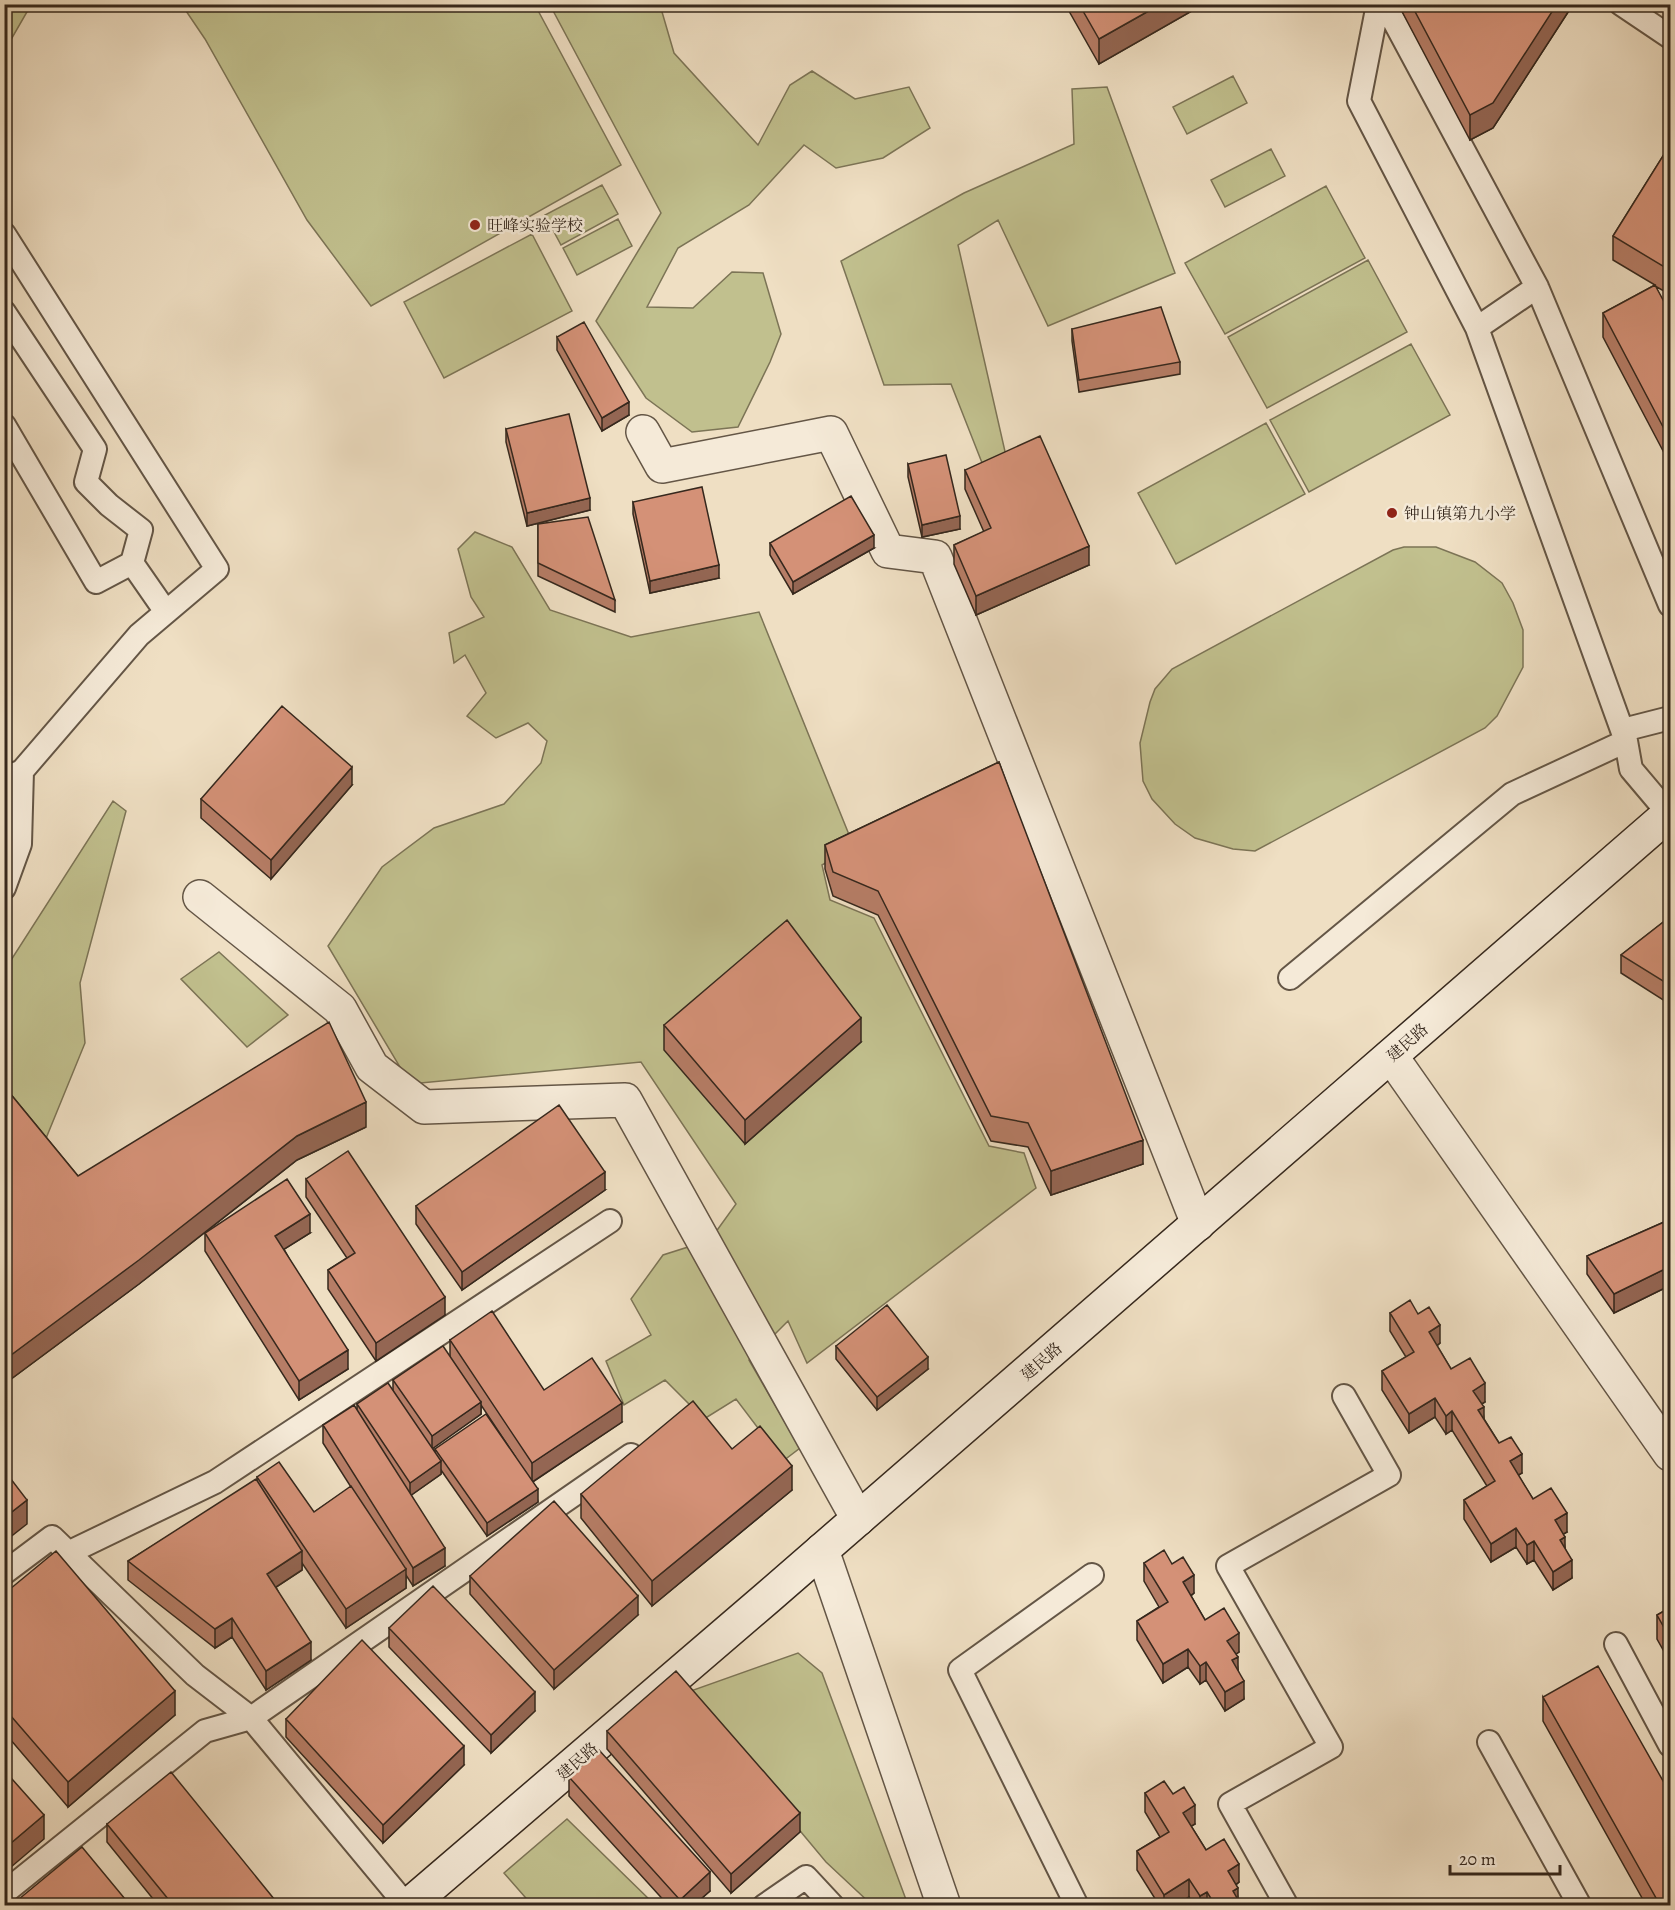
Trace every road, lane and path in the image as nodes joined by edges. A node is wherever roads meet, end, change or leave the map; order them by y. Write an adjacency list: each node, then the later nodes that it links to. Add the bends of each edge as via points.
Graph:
1 (1378, 4): 8 (lane, via 1359,101)
2 (1385, 4): 6 (lane)
3 (1621, 4): 4 (lane)
4 (1671, 37)
5 (4, 234): 13 (lane, via 217,569)
6 (1537, 287): 8 (lane); 12 (lane)
7 (4, 312): 11 (lane, via 95,449 86,482 141,530)
8 (1478, 328): 15 (lane)
9 (4, 425): 11 (lane, via 96,582)
10 (643, 432): 26 (street, via 662,466 831,433 888,551 935,557)
11 (132, 563): 13 (lane)
12 (1671, 605)
13 (166, 612): 16 (lane, via 139,635)
14 (1671, 718): 15 (lane)
15 (1625, 736): 18 (lane, via 1631,769); 21 (lane, via 1512,794)
16 (13, 775): 17 (lane); 19 (lane, via 20,844)
17 (4, 792)
18 (1670, 814): 24 (street, 建民路)
19 (4, 888)
20 (200, 897): 22 (street, via 340,1009)
21 (1290, 978)
22 (349, 1025): 23 (street); 30 (street, via 372,1068 424,1107 625,1100)
23 (320, 1042)
24 (1391, 1056): 26 (street, 建民路); 28 (street)
25 (610, 1221): 32 (lane, via 215,1482)
26 (1198, 1224): 30 (street, 建民路)
27 (1344, 1396): 45 (lane, via 1389,1474 1228,1566 1331,1747 1230,1804)
28 (1671, 1454)
29 (631, 1455): 36 (lane)
30 (858, 1519): 31 (street, 建民路)
31 (822, 1550): 40 (street, 建民路); 43 (street)
32 (68, 1553): 33 (lane, via 52,1537); 36 (lane, via 195,1675)
33 (4, 1573)
34 (1092, 1575): 44 (lane, via 960,1670)
35 (1616, 1644): 38 (lane)
36 (251, 1718): 39 (lane, via 205,1731); 40 (lane)
37 (1489, 1742): 46 (lane)
38 (1671, 1745)
39 (4, 1893)
40 (407, 1905)
41 (764, 1905): 42 (lane, via 806,1878)
42 (833, 1905)
43 (944, 1905)
44 (1077, 1905)
45 (1287, 1905)
46 (1580, 1905)

